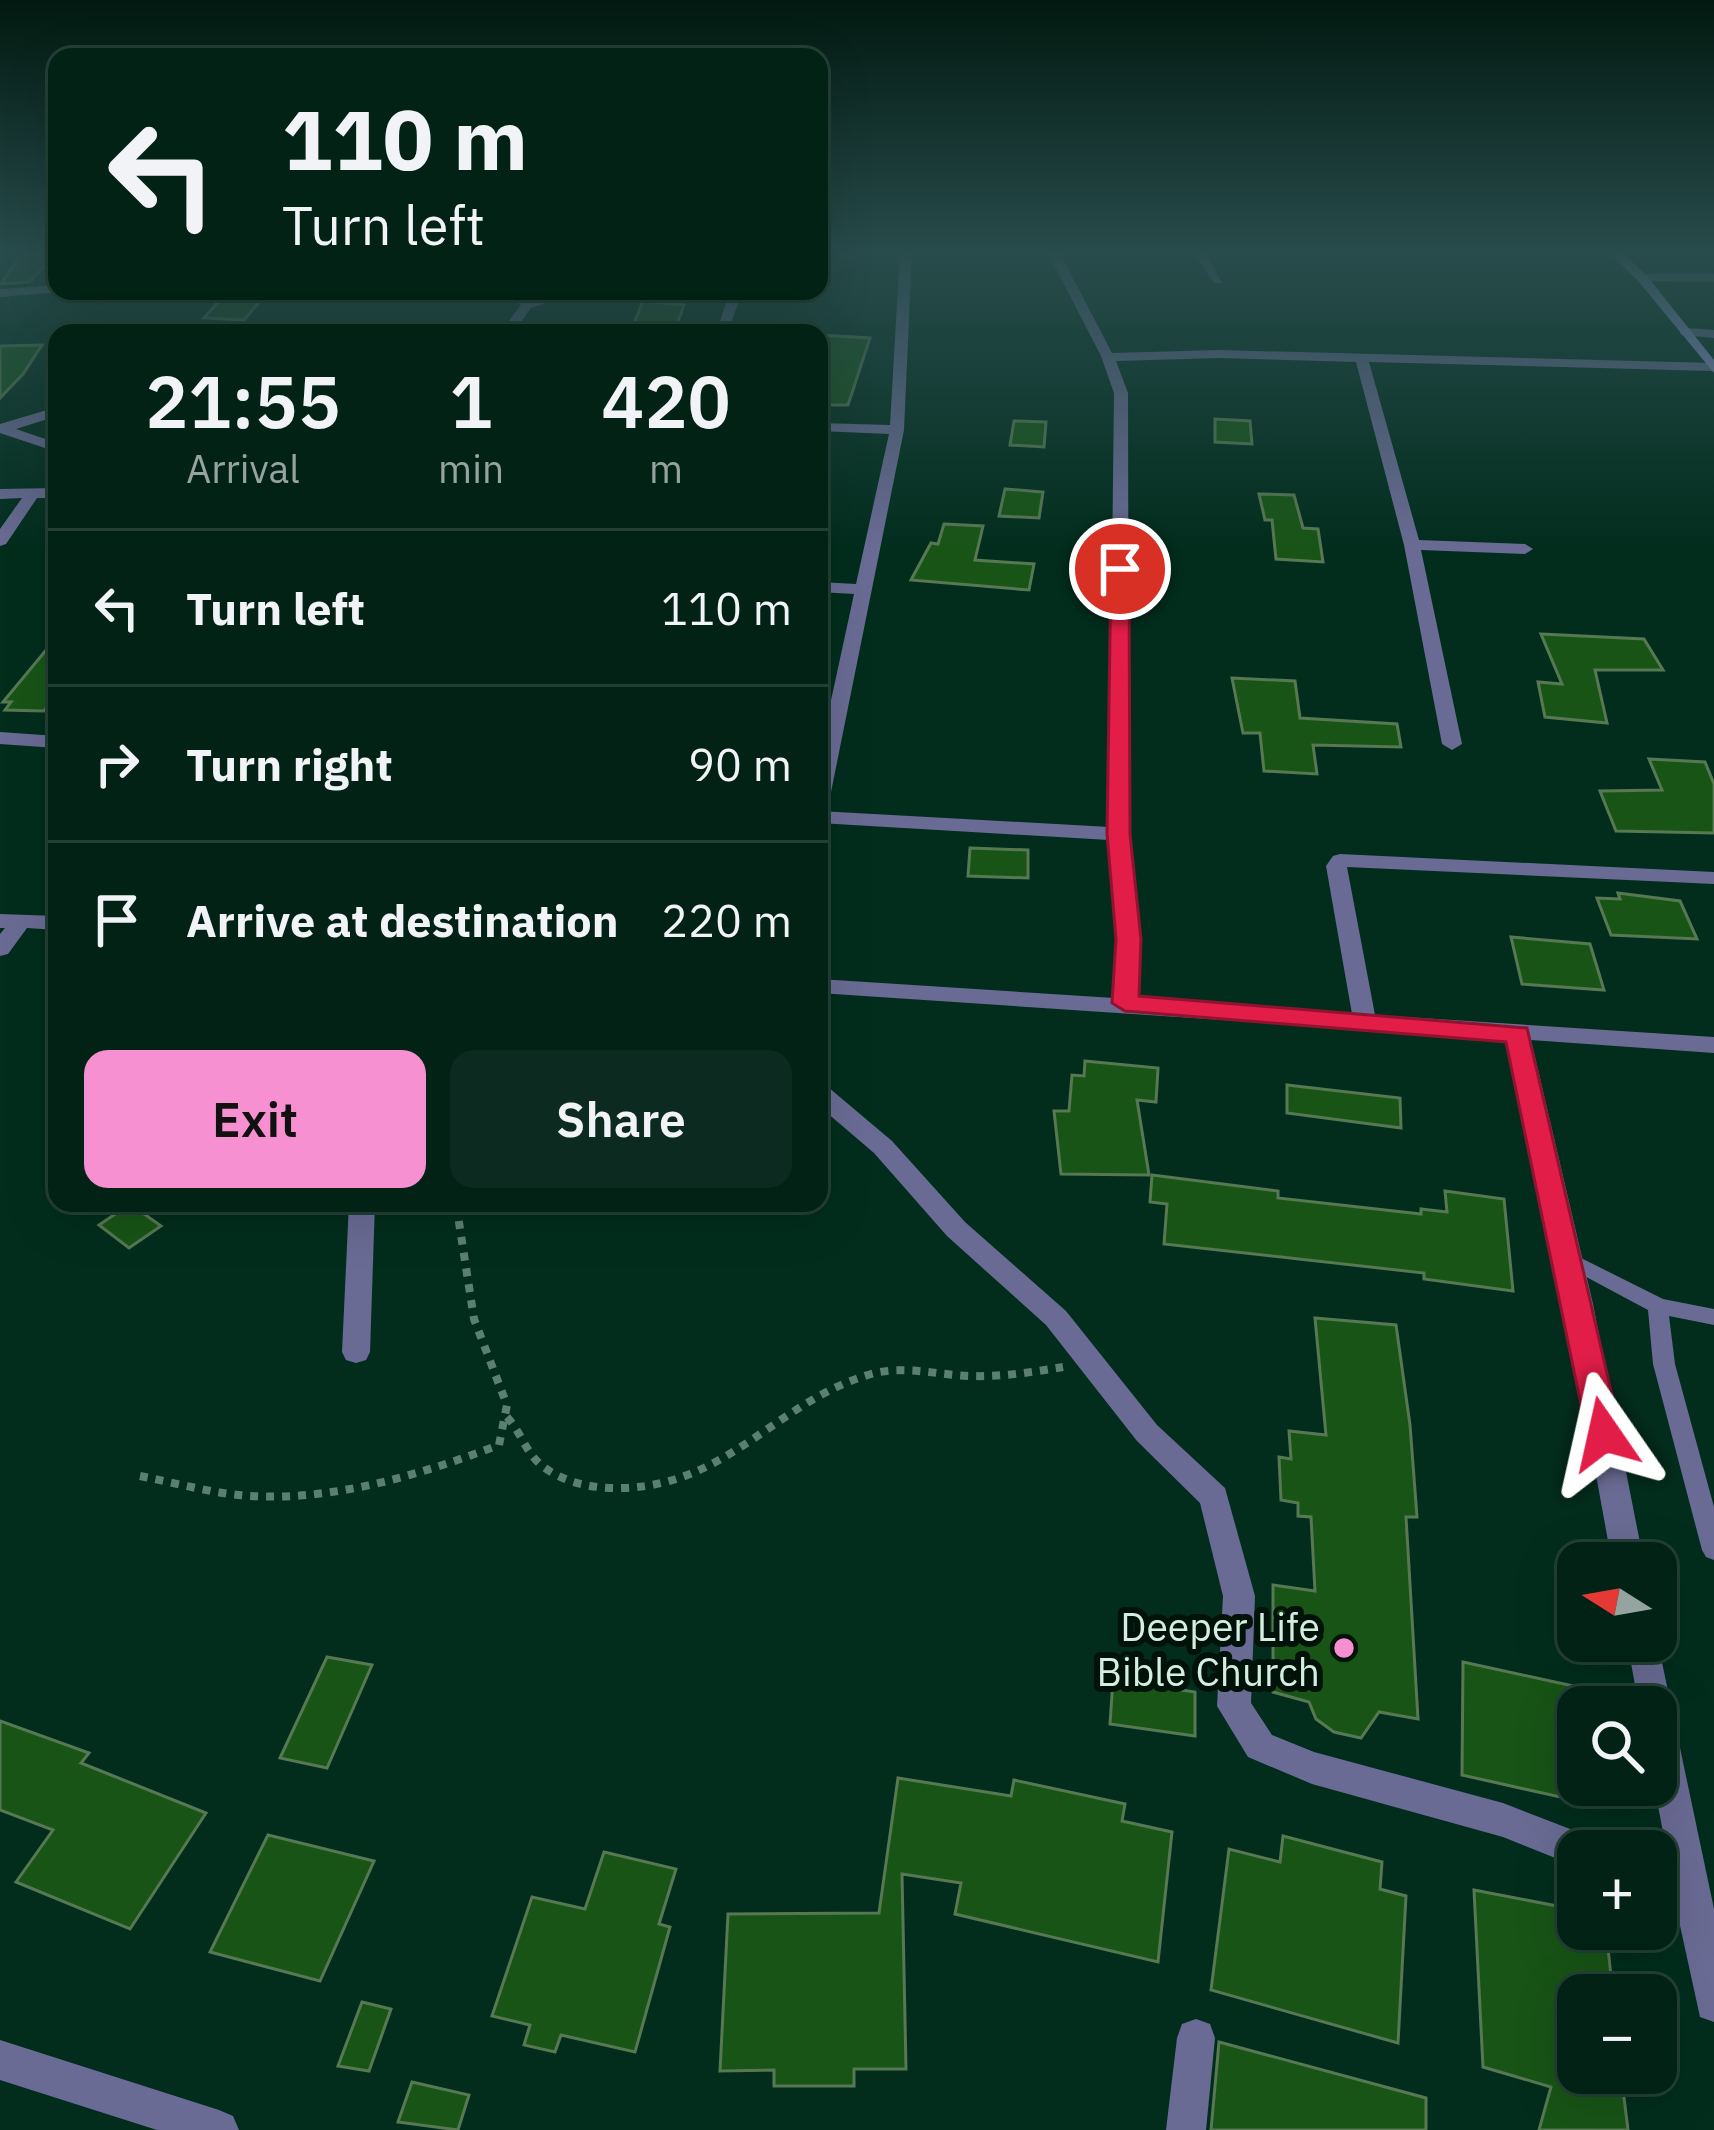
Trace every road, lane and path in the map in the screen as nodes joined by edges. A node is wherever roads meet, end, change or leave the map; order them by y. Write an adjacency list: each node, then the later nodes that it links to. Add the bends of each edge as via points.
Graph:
1 (901, 350): 9 (street)
2 (1108, 350): 3 (street)
3 (1112, 357): 4 (street); 24 (street, via 1121,393)
4 (1360, 357): 5 (street); 15 (street)
5 (1713, 368)
6 (48, 414): 8 (street)
7 (828, 427): 9 (street)
8 (1, 428): 10 (street)
9 (897, 430): 18 (street)
10 (48, 445)
11 (33, 493): 12 (street); 13 (street); 14 (street)
12 (48, 493)
13 (0, 494)
14 (0, 541)
15 (1412, 545): 16 (street); 21 (street)
16 (1525, 549)
17 (828, 587): 18 (street)
18 (864, 589): 22 (street)
19 (0, 739): 20 (street)
20 (48, 742)
21 (1452, 744)
22 (828, 759)
23 (828, 818): 24 (street)
24 (1119, 834): 30 (street)
25 (1714, 878): 31 (street, via 1340,860)
26 (10, 921): 27 (street); 28 (street)
27 (48, 923)
28 (0, 949)
29 (828, 986): 30 (street)
30 (1125, 1003): 31 (street)
31 (1365, 1022): 32 (street)
32 (1518, 1034): 33 (street); 37 (street)
33 (1714, 1046)
34 (828, 1101): 41 (street, via 1056,1318)
35 (362, 1212): 40 (street)
36 (457, 1212): 42 (path, via 474,1319)
37 (1569, 1259): 38 (lane); 44 (street)
38 (1658, 1306): 39 (lane); 45 (lane, via 1664,1364)
39 (1714, 1318)
40 (356, 1352)
41 (1094, 1366): 42 (path, via 1009,1376 899,1369 866,1376 812,1400 694,1479 635,1490 570,1481 538,1463); 47 (street, via 1147,1433 1214,1497 1239,1596 1234,1706 1260,1746)
42 (508, 1417): 43 (path, via 499,1445 320,1494 250,1496)
43 (140, 1476)
44 (1624, 1542)
45 (1714, 1550)
46 (1675, 1806): 49 (street)
47 (1557, 1841)
48 (1677, 1899): 49 (street)
49 (1694, 1909): 50 (street)
50 (1714, 2002)
51 (1196, 2038): 54 (street)
52 (0, 2060): 53 (street)
53 (219, 2130)
54 (1186, 2130)

